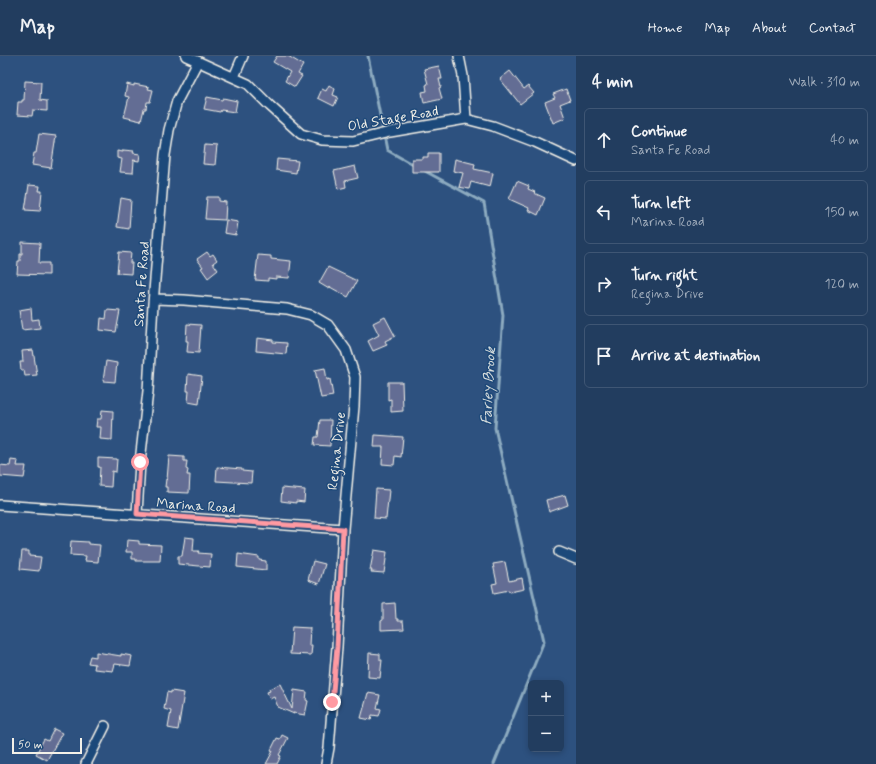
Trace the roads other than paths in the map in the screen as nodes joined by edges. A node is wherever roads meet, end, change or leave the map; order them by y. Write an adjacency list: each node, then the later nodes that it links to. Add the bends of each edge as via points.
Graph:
1 (186, 56): 4 (street, Old Stage Road)
2 (243, 56): 5 (street)
3 (459, 56): 6 (street)
4 (198, 61): 5 (street, Old Stage Road); 8 (street, Santa Fe Road, via 178,101 169,130)
5 (234, 77): 6 (street, Old Stage Road, via 248,84 301,134 322,140 353,141)
6 (466, 119): 7 (street, Old Stage Road, via 535,142)
7 (576, 161)
8 (154, 299): 10 (street, Santa Fe Road); 11 (street, Regina Drive, via 287,309 311,315 328,325 346,350 355,377)
9 (0, 505): 10 (street, Marina Road)
10 (137, 514): 11 (street, Marina Road)
11 (343, 529): 16 (street, Regina Drive, via 337,647)
12 (559, 552): 13 (street)
13 (576, 559)
14 (106, 726): 15 (street)
15 (86, 764)
16 (326, 764)

